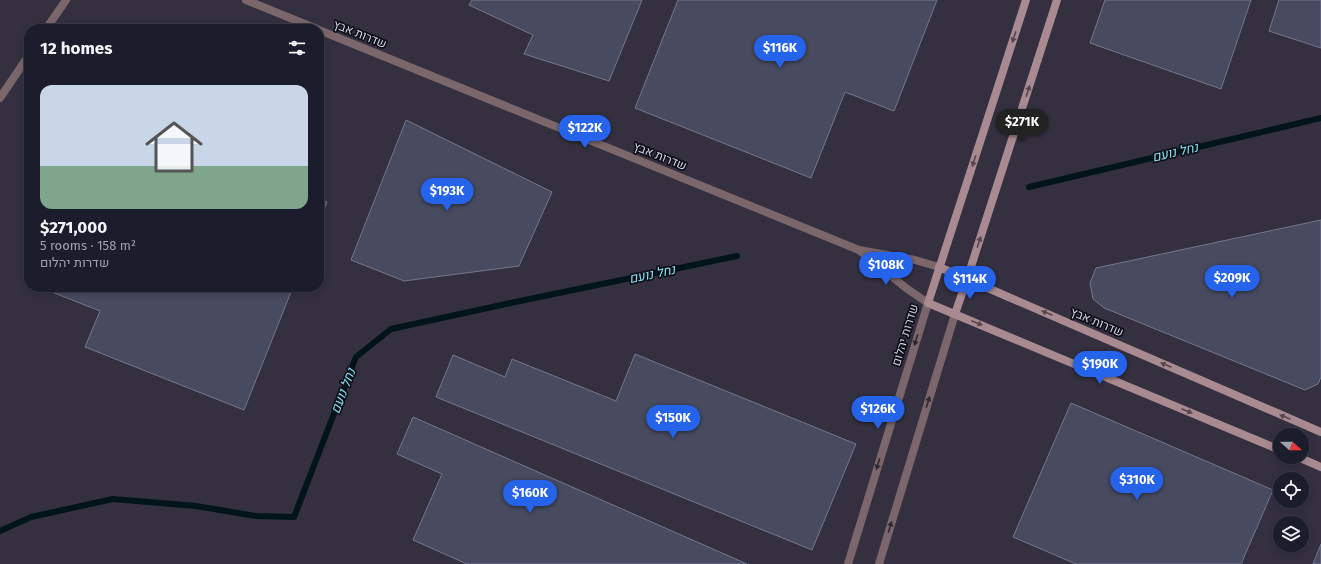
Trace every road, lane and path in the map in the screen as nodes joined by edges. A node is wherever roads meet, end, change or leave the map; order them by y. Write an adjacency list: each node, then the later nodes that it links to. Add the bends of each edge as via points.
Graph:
1 (66, 0): 5 (street)
2 (246, 0): 6 (street, שדרות אבץ)
3 (1026, 0): 11 (street, שדרות יהלום, one-way to 11)
4 (1057, 0): 12 (street, one-way to 4)
5 (49, 24)
6 (306, 24)
7 (324, 31): 10 (street, שדרות אבץ)
8 (24, 62): 9 (street)
9 (0, 98)
10 (859, 250): 11 (street, שדרות אבץ, via 909,259); 13 (street, שדרות אבץ)
11 (940, 268): 12 (street, שדרות אבץ); 13 (street, שדרות יהלום)
12 (967, 279): 14 (street); 15 (street, שדרות אבץ, one-way to 12)
13 (928, 303): 14 (street, שדרות אבץ); 19 (street, שדרות יהלום, one-way to 19)
14 (954, 314): 16 (street, שדרות אבץ, one-way to 16); 20 (street, one-way to 14)
15 (1321, 432)
16 (1273, 447)
17 (1309, 462): 18 (street)
18 (1321, 467)
19 (848, 564)
20 (879, 564)

